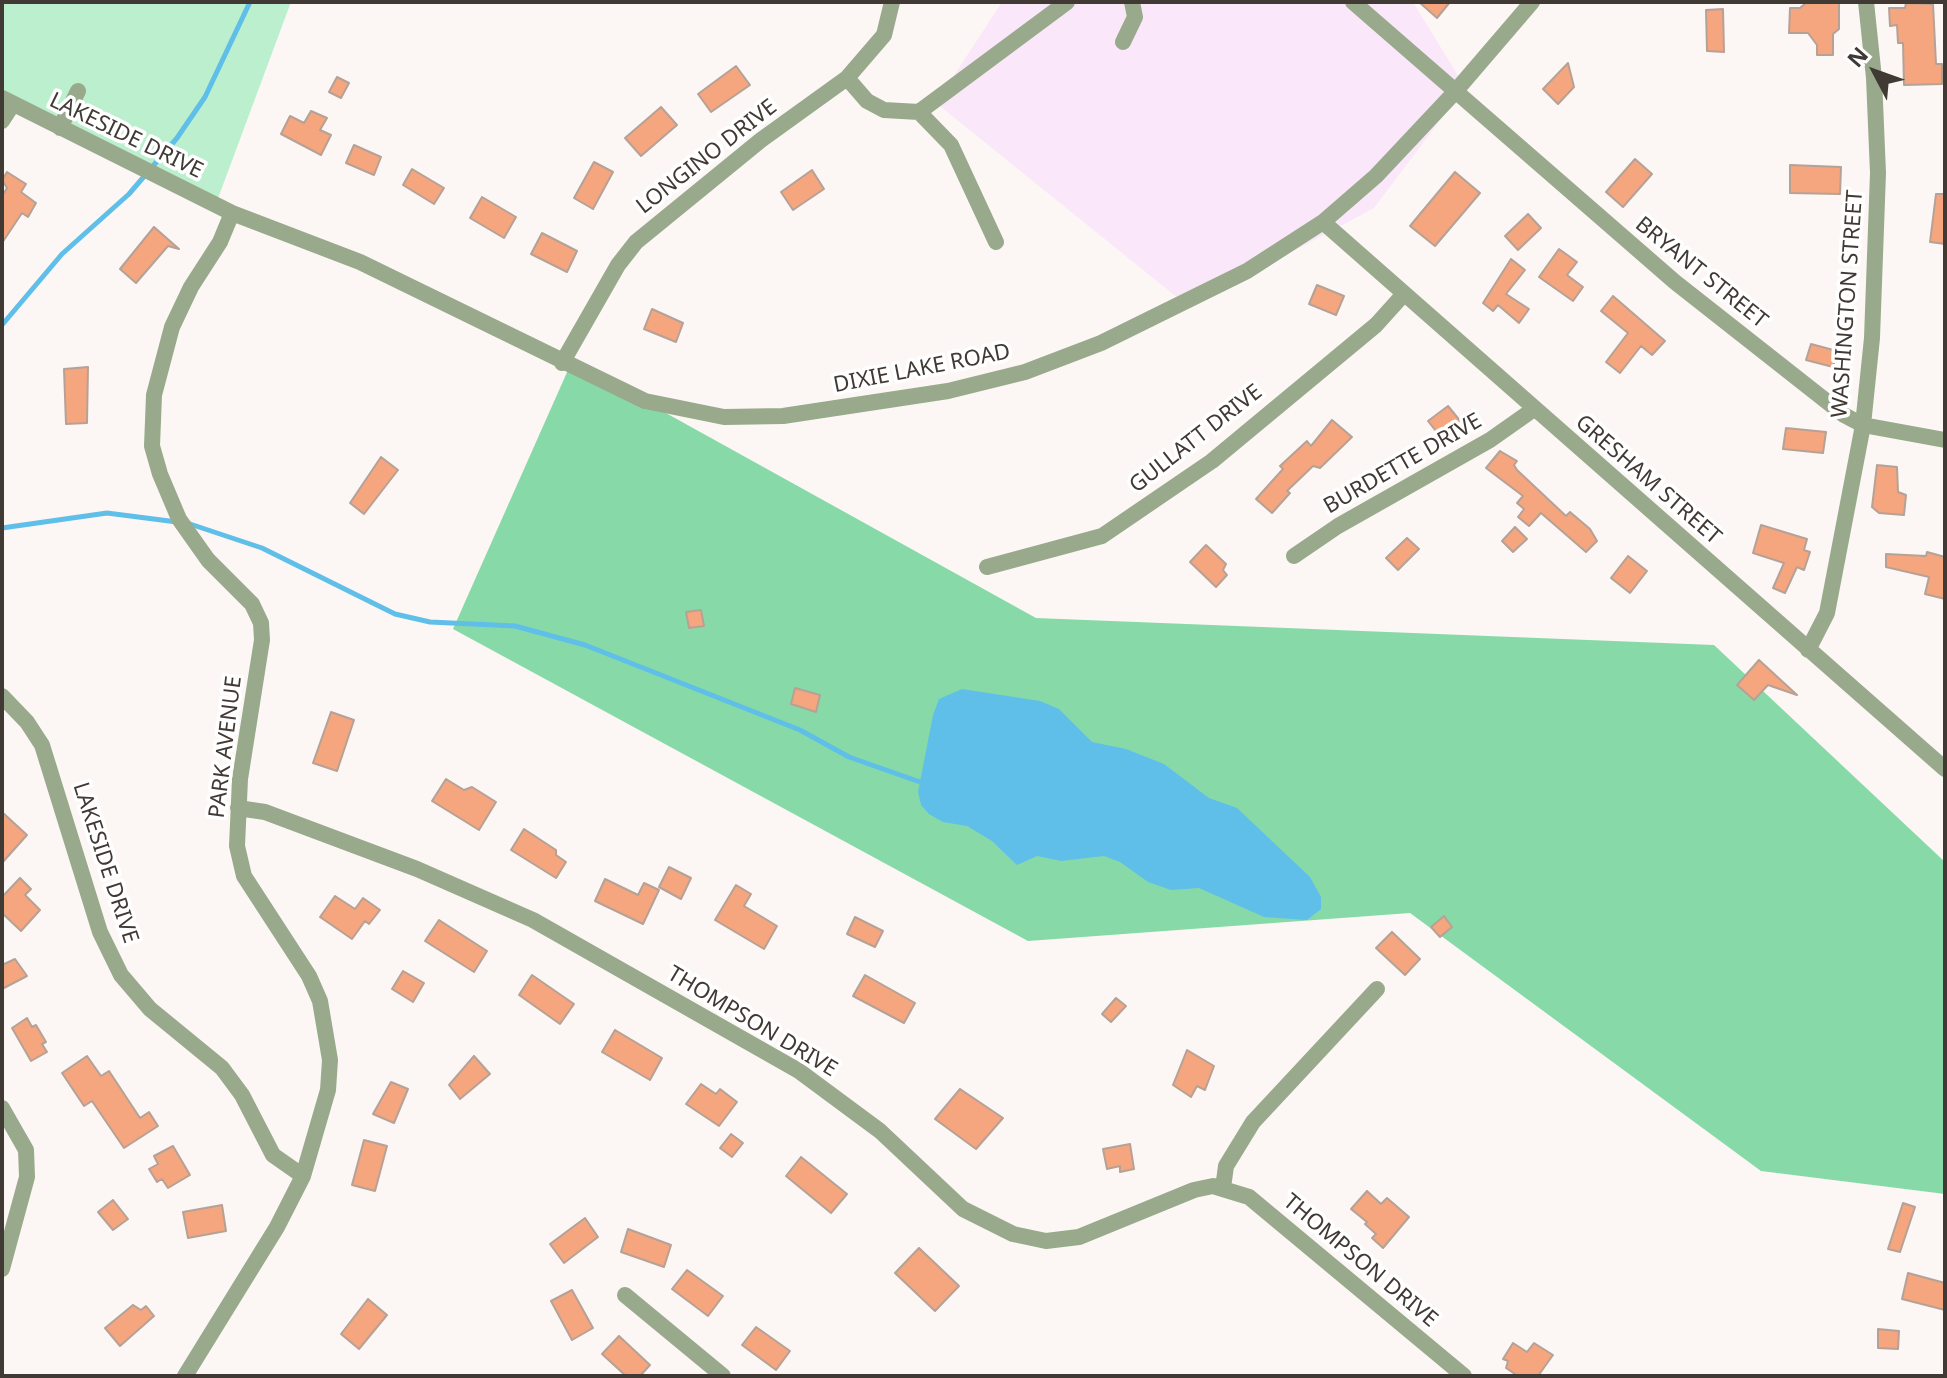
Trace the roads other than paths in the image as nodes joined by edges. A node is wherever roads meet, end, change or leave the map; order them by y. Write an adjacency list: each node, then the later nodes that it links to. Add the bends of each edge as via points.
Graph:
1 (892, 2): 8 (street, LONGINO DRIVE, via 884,35)
2 (1067, 2): 12 (street)
3 (1132, 2): 7 (street, via 1135,17)
4 (1353, 2): 10 (street, BRYANT STREET)
5 (1532, 2): 10 (street, DIXIE LAKE ROAD)
6 (1866, 2): 21 (street, WASHINGTON STREET, via 1878,173)
7 (1123, 42)
8 (847, 78): 12 (street, via 867,101 884,110); 19 (street, LONGINO DRIVE, via 636,242)
9 (78, 91): 14 (street)
10 (1454, 93): 16 (street, DIXIE LAKE ROAD, via 1376,176); 21 (street, BRYANT STREET, via 1675,282)
11 (7, 101): 13 (street); 14 (street, LAKESIDE DRIVE)
12 (919, 112): 17 (street, via 951,145)
13 (2, 121)
14 (60, 128): 15 (street, LAKESIDE DRIVE)
15 (232, 213): 19 (street, DIXIE LAKE ROAD, via 360,262); 28 (street, PARK AVENUE, via 172,327 150,425 160,474 179,519 208,560 252,604 261,623)
16 (1323, 222): 18 (street, GRESHAM STREET); 19 (street, DIXIE LAKE ROAD, via 1247,271 1101,343 1025,372 948,391 783,416 724,417 645,401)
17 (996, 242)
18 (1403, 295): 20 (street, GRESHAM STREET); 24 (street, GULLATT DRIVE, via 1376,325 1212,461 1102,536)
19 (562, 363)
20 (1534, 409): 23 (street, BURDETTE DRIVE); 25 (street, GRESHAM STREET)
21 (1863, 425): 22 (street, BRYANT STREET); 25 (street, WASHINGTON STREET, via 1827,613)
22 (1945, 440)
23 (1294, 556)
24 (987, 567)
25 (1808, 650): 27 (street, GRESHAM STREET)
26 (2, 696): 31 (street, LAKESIDE DRIVE, via 42,745 100,932 121,975 150,1009 222,1068 273,1155)
27 (1945, 769)
28 (238, 808): 31 (street, PARK AVENUE, via 237,846 244,876 309,976 328,1030 328,1090); 32 (street, THOMPSON DRIVE, via 265,812 417,869 533,920 799,1071 880,1131 963,1209 1013,1234 1046,1241 1079,1237 1194,1190)
29 (1377, 989): 32 (street, via 1253,1122 1226,1166)
30 (2, 1108): 33 (street, via 26,1150 27,1177)
31 (303, 1176): 36 (street, PARK AVENUE)
32 (1223, 1188): 35 (street, THOMPSON DRIVE, via 1249,1197)
33 (2, 1269)
34 (625, 1295): 37 (street)
35 (1455, 1373)
36 (185, 1376)
37 (723, 1376)

